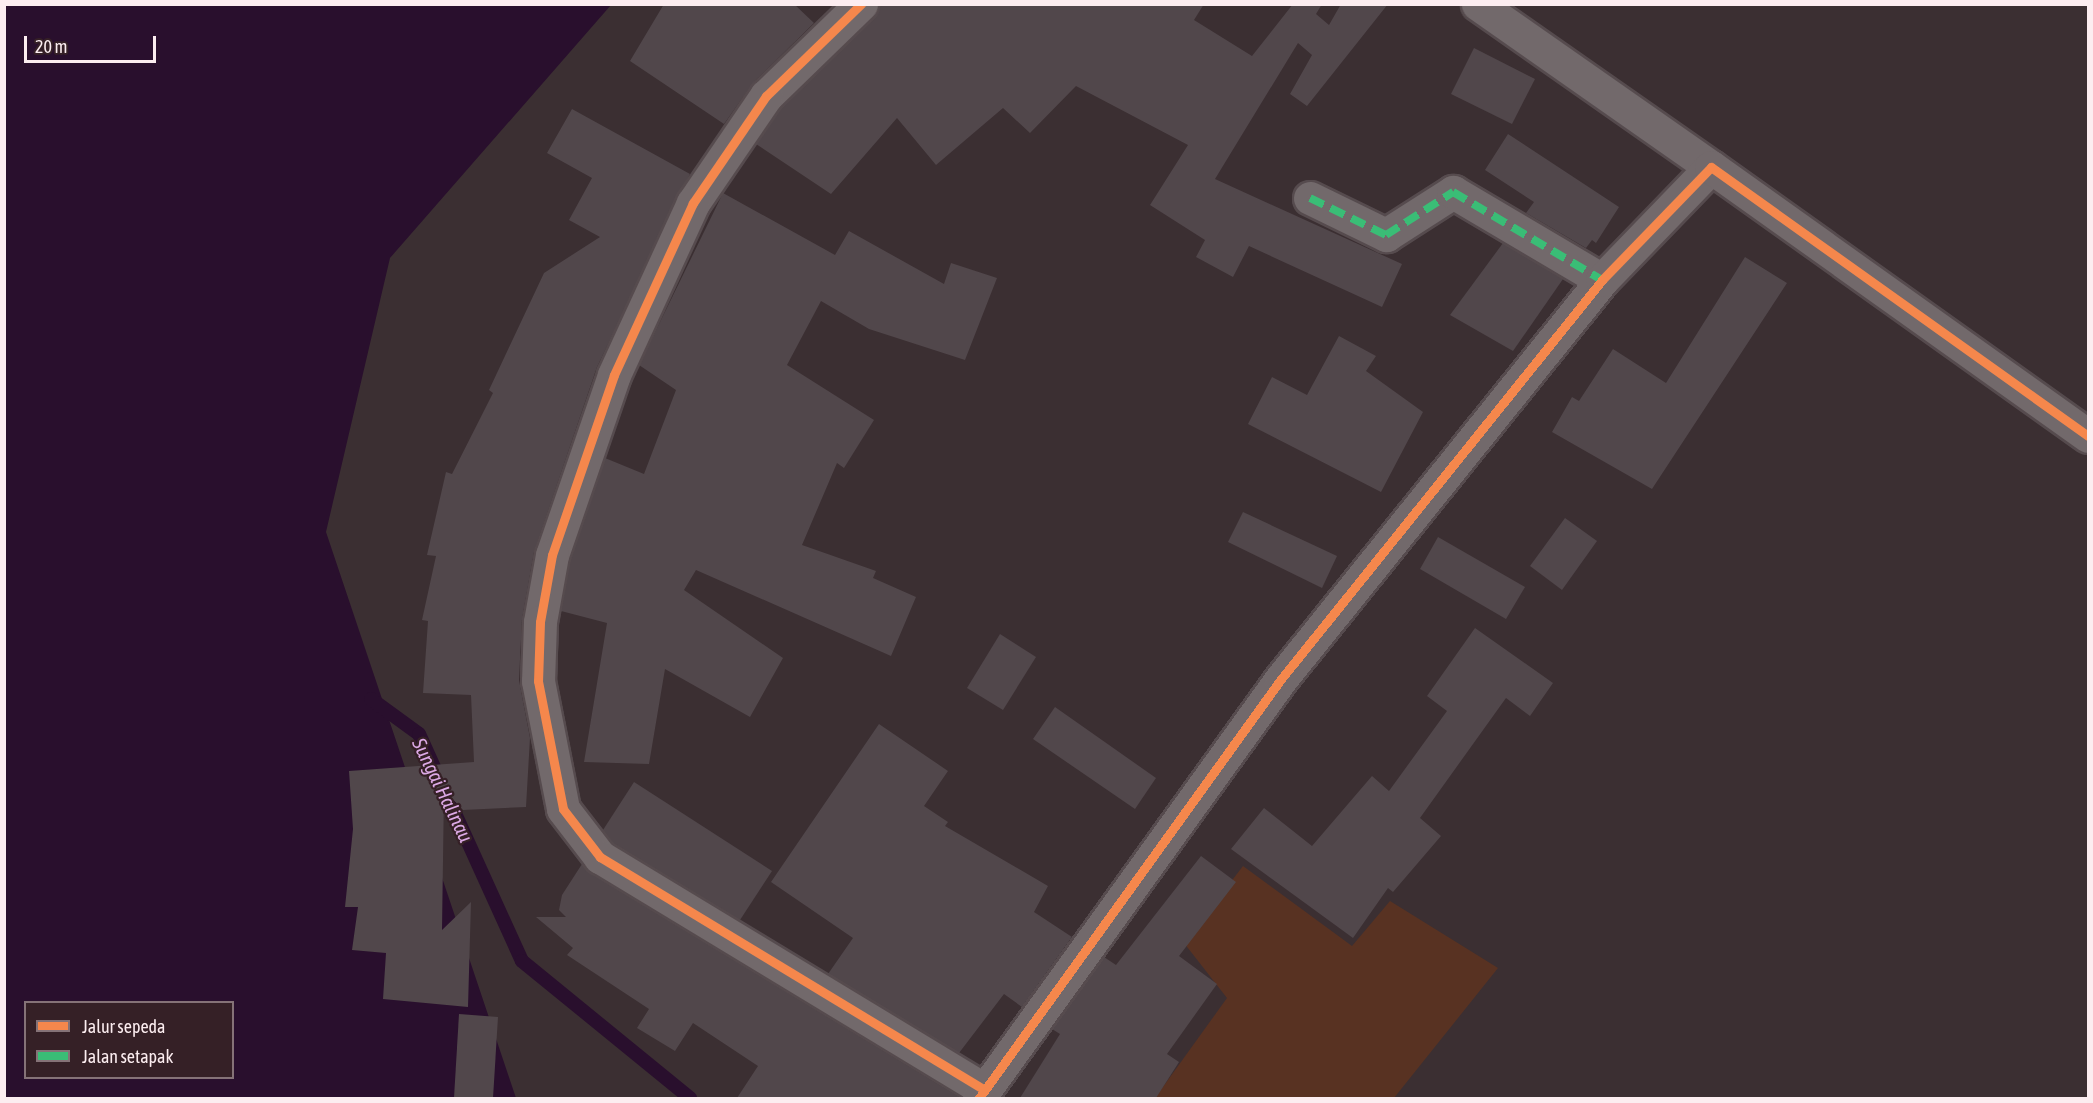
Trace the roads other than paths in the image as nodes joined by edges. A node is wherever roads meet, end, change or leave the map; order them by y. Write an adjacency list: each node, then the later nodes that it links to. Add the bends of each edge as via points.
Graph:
1 (861, 4): 7 (street, via 766,96 693,203 614,375 555,544 540,622 538,681 563,809 600,857)
2 (1478, 4): 3 (street)
3 (1711, 167): 5 (street); 6 (street)
4 (1311, 198): 5 (street, via 1386,235 1453,192)
5 (1602, 280): 7 (street, via 1281,680)
6 (2088, 436)
7 (981, 1094)

